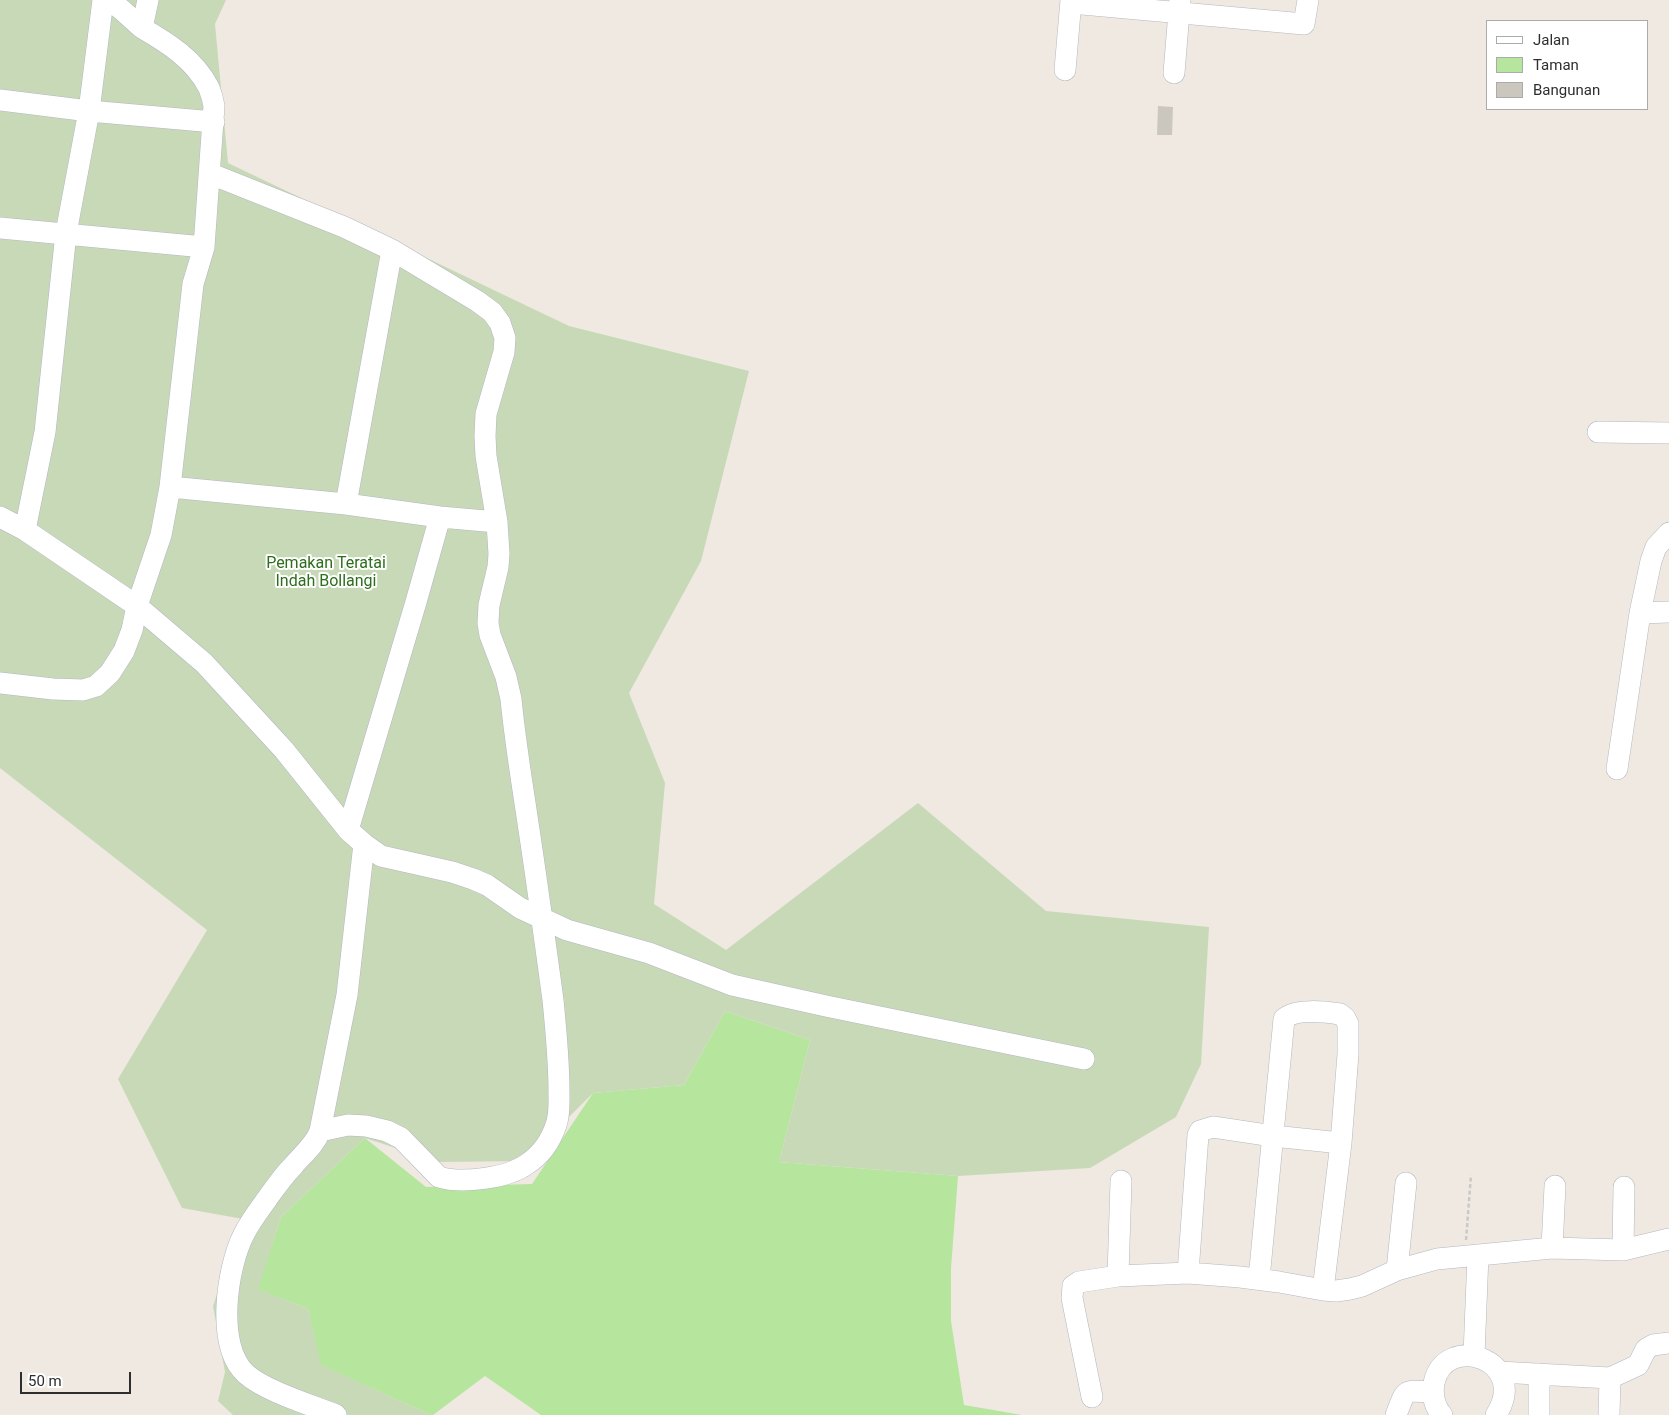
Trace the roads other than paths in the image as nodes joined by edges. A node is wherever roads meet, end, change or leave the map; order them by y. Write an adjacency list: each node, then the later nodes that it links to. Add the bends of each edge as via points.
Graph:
1 (103, 0): 11 (street)
2 (109, 0): 7 (street)
3 (148, 0): 7 (street)
4 (1308, 0): 6 (street, via 1304,24)
5 (1071, 1): 6 (street); 8 (street)
6 (1180, 6): 9 (street)
7 (142, 28): 12 (street, via 174,47 196,69 208,87 214,106)
8 (1065, 70)
9 (1174, 73)
10 (0, 100): 11 (street)
11 (89, 111): 12 (street); 15 (street)
12 (214, 122): 13 (street)
13 (211, 174): 16 (street); 17 (street, via 344,227)
14 (0, 228): 15 (street)
15 (66, 233): 16 (street); 25 (street, via 45,432)
16 (204, 247): 20 (street, via 193,284)
17 (392, 250): 21 (street); 24 (street, via 477,300 500,323 505,338 504,352 486,414 485,436)
18 (1598, 432): 19 (street)
19 (1669, 434)
20 (170, 487): 21 (street); 27 (street, via 161,535)
21 (346, 504): 23 (street)
22 (0, 517): 25 (street)
23 (440, 517): 24 (street); 32 (street)
24 (497, 522): 34 (street, via 500,554 488,623 506,676)
25 (25, 530): 27 (street)
26 (1669, 533): 29 (street, via 1656,547)
27 (137, 606): 30 (street, via 124,651 110,673 96,686 83,690); 32 (street, via 204,663 284,750)
28 (1669, 612): 29 (street)
29 (1640, 613): 31 (street)
30 (0, 684)
31 (1617, 769)
32 (348, 830): 33 (street)
33 (364, 844): 34 (street, via 381,856 452,872 487,885); 36 (street, via 347,995)
34 (543, 920): 35 (street, via 583,936 649,953 732,985); 36 (street, via 556,1026 559,1112 552,1136 537,1156 514,1171 452,1180 439,1177 402,1138 387,1131 366,1126)
35 (1084, 1059)
36 (320, 1131): 59 (street, via 317,1140 291,1167 244,1235 234,1262 226,1308 228,1338 238,1366 247,1375 280,1393)
37 (1273, 1136): 38 (street); 38 (street, via 1284,1019 1297,1012 1334,1013 1340,1014 1348,1024); 48 (street, via 1213,1128 1200,1131); 50 (street)
38 (1341, 1143): 51 (street)
39 (1121, 1181): 49 (street)
40 (1406, 1183): 47 (street)
41 (1555, 1186): 44 (street)
42 (1624, 1186): 45 (street)
43 (1669, 1239): 45 (street)
44 (1552, 1248): 45 (street); 46 (street)
45 (1623, 1250)
46 (1472, 1256): 47 (street, via 1437,1259); 53 (street)
47 (1397, 1270): 51 (street, via 1350,1289)
48 (1188, 1273): 49 (street); 50 (street)
49 (1118, 1276): 58 (street, via 1079,1282 1071,1292)
50 (1259, 1279): 51 (street)
51 (1323, 1290)
52 (1669, 1343): 56 (street, via 1646,1349 1638,1365)
53 (1474, 1356): 54 (street, via 1484,1358); 57 (street, via 1458,1356 1445,1364 1436,1377)
54 (1499, 1372): 55 (street); 62 (street, via 1505,1388 1503,1404)
55 (1539, 1374): 56 (street); 63 (street)
56 (1610, 1378): 64 (street)
57 (1432, 1392): 60 (street, via 1408,1391); 61 (street)
58 (1092, 1397)
59 (336, 1415)
60 (1396, 1415)
61 (1442, 1415)
62 (1496, 1415)
63 (1539, 1415)
64 (1609, 1415)

